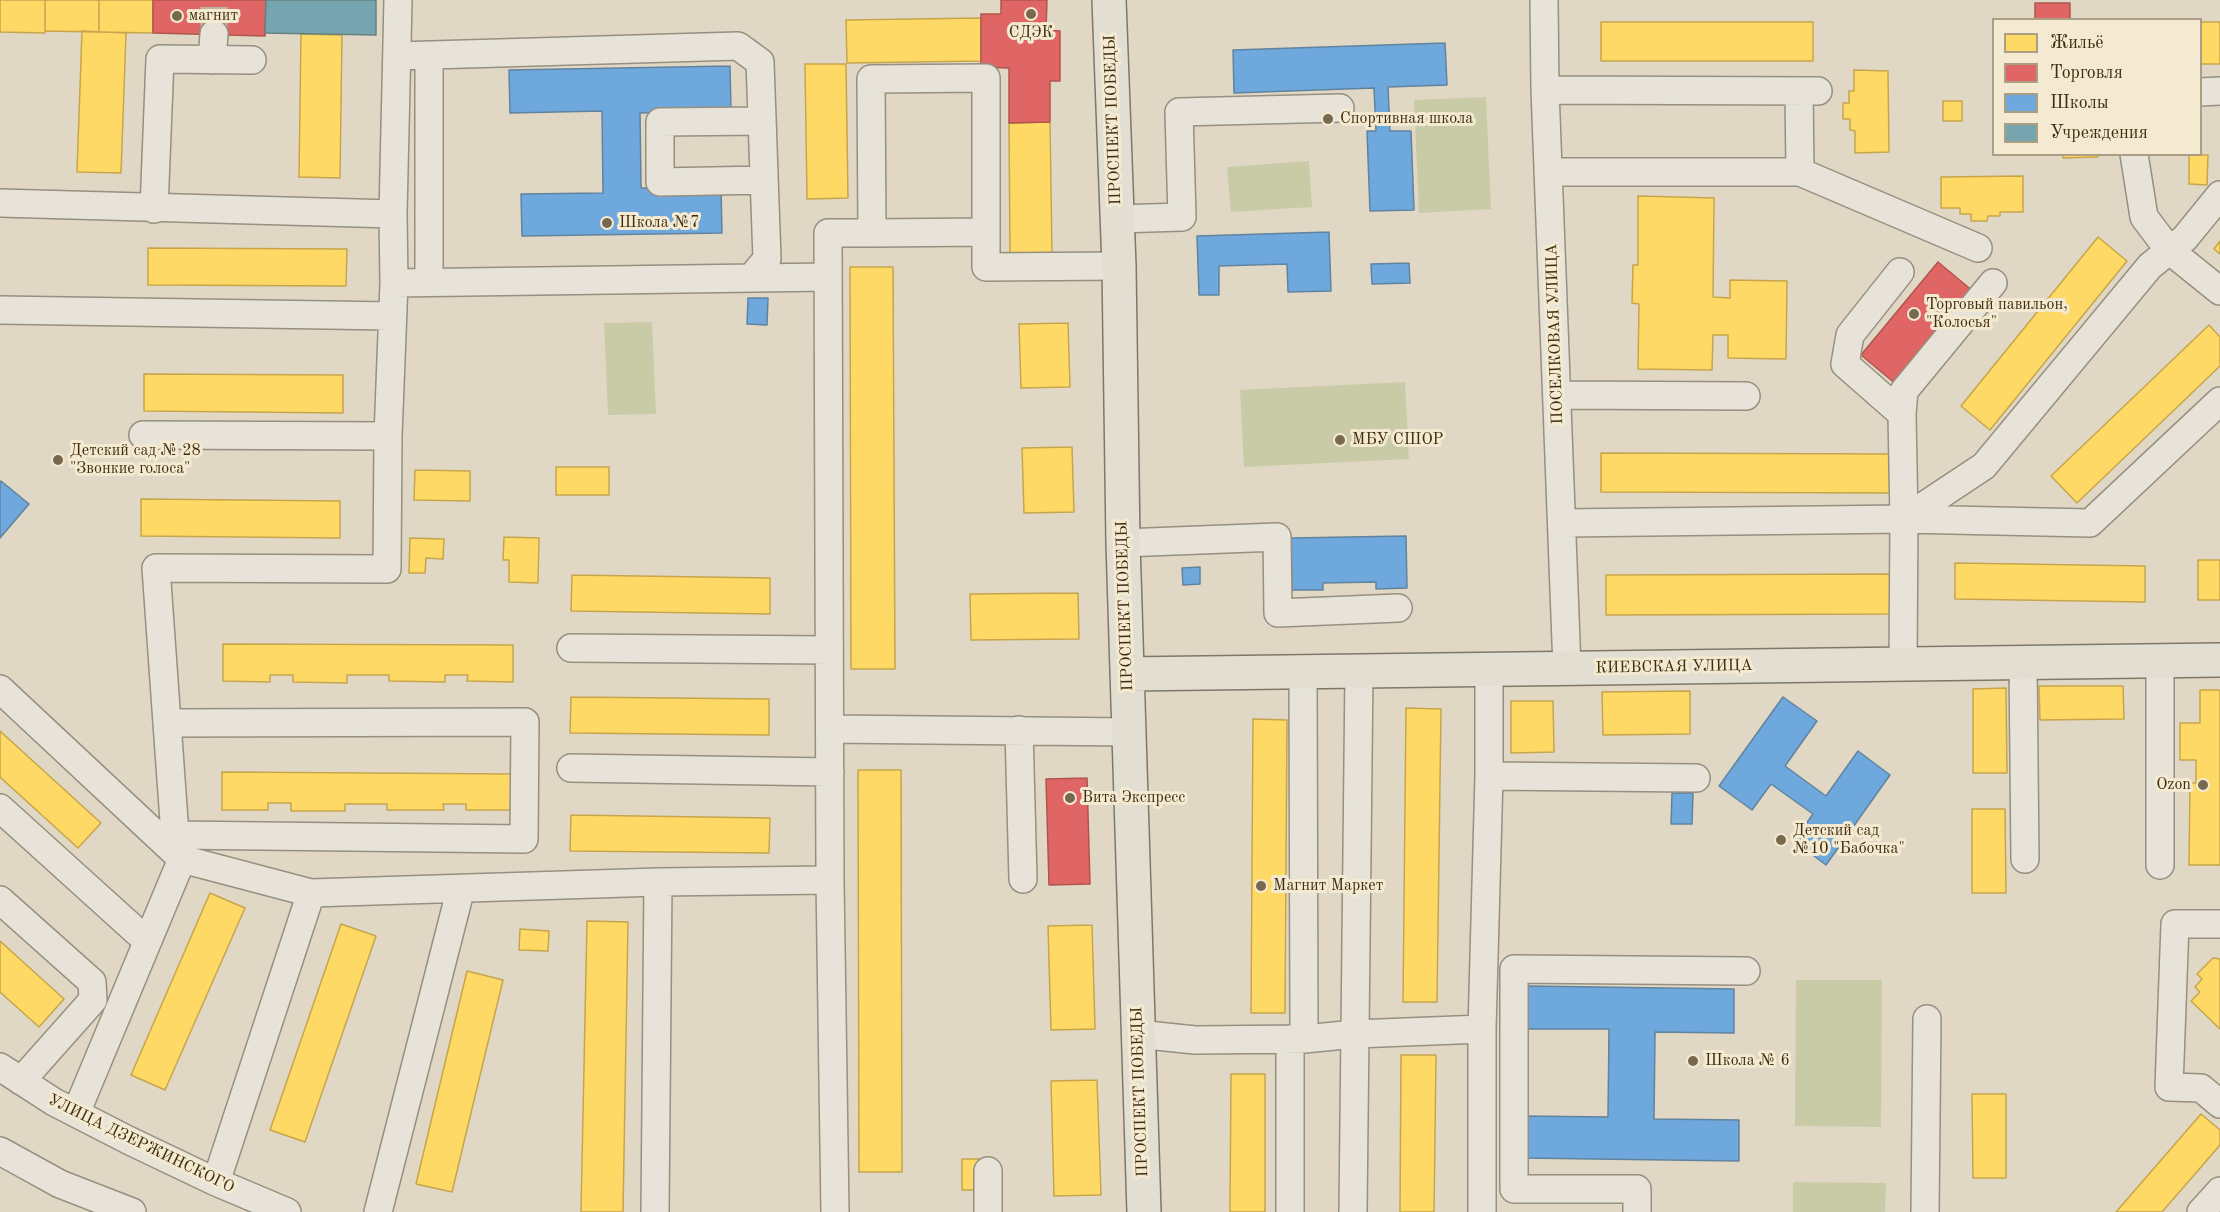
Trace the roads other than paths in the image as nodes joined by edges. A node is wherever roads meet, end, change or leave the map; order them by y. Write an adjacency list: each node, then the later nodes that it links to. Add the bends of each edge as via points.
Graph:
1 (398, 0): 5 (street)
2 (1109, 0): 20 (main road, ПРОСПЕКТ ПОБЕДЫ)
3 (1544, 0): 7 (street, ПОСЕЛКОВАЯ УЛИЦА)
4 (429, 56): 5 (street); 11 (street, via 738,46 760,62); 29 (street)
5 (397, 57): 19 (street)
6 (252, 60): 18 (street, via 213,47 160,59)
7 (1545, 90): 13 (street, ПОСЕЛКОВАЯ УЛИЦА); 14 (street, via 1809,91)
8 (2220, 91): 9 (street)
9 (2202, 92)
10 (1340, 108): 20 (street, via 1179,112 1182,217)
11 (762, 121): 15 (street); 15 (street, via 660,122 660,182)
12 (2134, 156): 24 (street, via 2144,218)
13 (1548, 172): 14 (street); 35 (street, ПОСЕЛКОВАЯ УЛИЦА)
14 (1800, 172): 23 (street)
15 (764, 180): 28 (street, via 767,259)
16 (2220, 195): 24 (street, via 2185,238)
17 (0, 204): 18 (street)
18 (154, 208): 19 (street)
19 (393, 214): 30 (street)
20 (1117, 219): 25 (main road, ПРОСПЕКТ ПОБЕДЫ)
21 (986, 232): 22 (street); 22 (street, via 986,78 871,79); 25 (street, via 986,267)
22 (872, 233): 27 (street, via 828,233)
23 (1978, 248)
24 (2169, 250): 32 (street); 41 (street, via 2150,266 1984,466)
25 (1119, 266): 43 (main road, ПРОСПЕКТ ПОБЕДЫ)
26 (1900, 272): 38 (street, via 1850,335 1845,364)
27 (828, 277): 28 (street); 46 (street)
28 (751, 278): 29 (street)
29 (429, 282): 30 (street)
30 (394, 283): 34 (street)
31 (1993, 283): 38 (street, via 1904,391)
32 (2220, 291)
33 (0, 310): 34 (street)
34 (392, 316): 40 (street)
35 (1557, 395): 36 (street); 42 (street, ПОСЕЛКОВАЯ УЛИЦА)
36 (1746, 396)
37 (2220, 401): 41 (street, via 2090,523)
38 (1902, 414): 41 (street)
39 (143, 435): 40 (street)
40 (388, 436): 57 (street, via 387,569 156,568)
41 (1904, 519): 42 (street); 50 (street)
42 (1562, 523): 51 (street, ПОСЕЛКОВАЯ УЛИЦА)
43 (1123, 543): 44 (street, via 1276,537 1278,613); 55 (main road, ПРОСПЕКТ ПОБЕДЫ)
44 (1398, 608)
45 (571, 648): 46 (street)
46 (829, 650): 58 (street)
47 (2220, 660): 48 (main road, КИЕВСКАЯ УЛИЦА)
48 (2160, 661): 49 (main road, КИЕВСКАЯ УЛИЦА); 68 (street)
49 (2023, 663): 50 (main road, КИЕВСКАЯ УЛИЦА); 67 (street)
50 (1903, 664): 51 (main road, КИЕВСКАЯ УЛИЦА)
51 (1567, 668): 52 (main road, КИЕВСКАЯ УЛИЦА)
52 (1489, 669): 53 (main road, КИЕВСКАЯ УЛИЦА); 63 (street)
53 (1359, 671): 54 (main road, КИЕВСКАЯ УЛИЦА); 81 (street)
54 (1303, 672): 55 (main road, КИЕВСКАЯ УЛИЦА); 82 (street)
55 (1127, 674): 60 (main road, ПРОСПЕКТ ПОБЕДЫ)
56 (0, 689): 66 (street)
57 (167, 723): 66 (street); 66 (street, via 525,722 524,839)
58 (830, 729): 59 (street); 62 (street)
59 (1019, 730): 60 (street); 69 (street)
60 (1130, 732): 80 (main road, ПРОСПЕКТ ПОБЕДЫ)
61 (571, 768): 62 (street)
62 (830, 772): 70 (street)
63 (1489, 776): 64 (street); 79 (street)
64 (1696, 778)
65 (0, 808): 76 (street)
66 (176, 847): 73 (street); 76 (street)
67 (2025, 859)
68 (2160, 865)
69 (1023, 879)
70 (830, 880): 71 (street); 94 (street)
71 (658, 882): 72 (street); 93 (street)
72 (461, 888): 73 (street); 92 (street)
73 (311, 893): 88 (street)
74 (0, 900): 83 (street, via 92,982 93,1000)
75 (2220, 924): 84 (street, via 2175,924 2169,1087 2201,1088)
76 (147, 941): 85 (street)
77 (1746, 971): 100 (street, via 1514,969 1514,1189 1637,1189)
78 (1927, 1019): 101 (street)
79 (1482, 1029): 81 (street); 99 (street)
80 (1137, 1034): 82 (street, via 1195,1040); 96 (main road, ПРОСПЕКТ ПОБЕДЫ)
81 (1355, 1034): 82 (street); 98 (street)
82 (1297, 1039): 97 (street)
83 (10, 1074): 85 (street, УЛИЦА ДЗЕРЖИНСКОГО)
84 (2220, 1104)
85 (76, 1113): 88 (street, УЛИЦА ДЗЕРЖИНСКОГО)
86 (0, 1151): 90 (street, via 60,1184)
87 (988, 1171): 95 (street)
88 (216, 1182): 91 (street, УЛИЦА ДЗЕРЖИНСКОГО)
89 (2220, 1191): 102 (street)
90 (132, 1212)
91 (287, 1212)
92 (378, 1212)
93 (655, 1212)
94 (835, 1212)
95 (988, 1212)
96 (1144, 1212)
97 (1290, 1212)
98 (1353, 1212)
99 (1482, 1212)
100 (1637, 1212)
101 (1925, 1212)
102 (2201, 1212)

